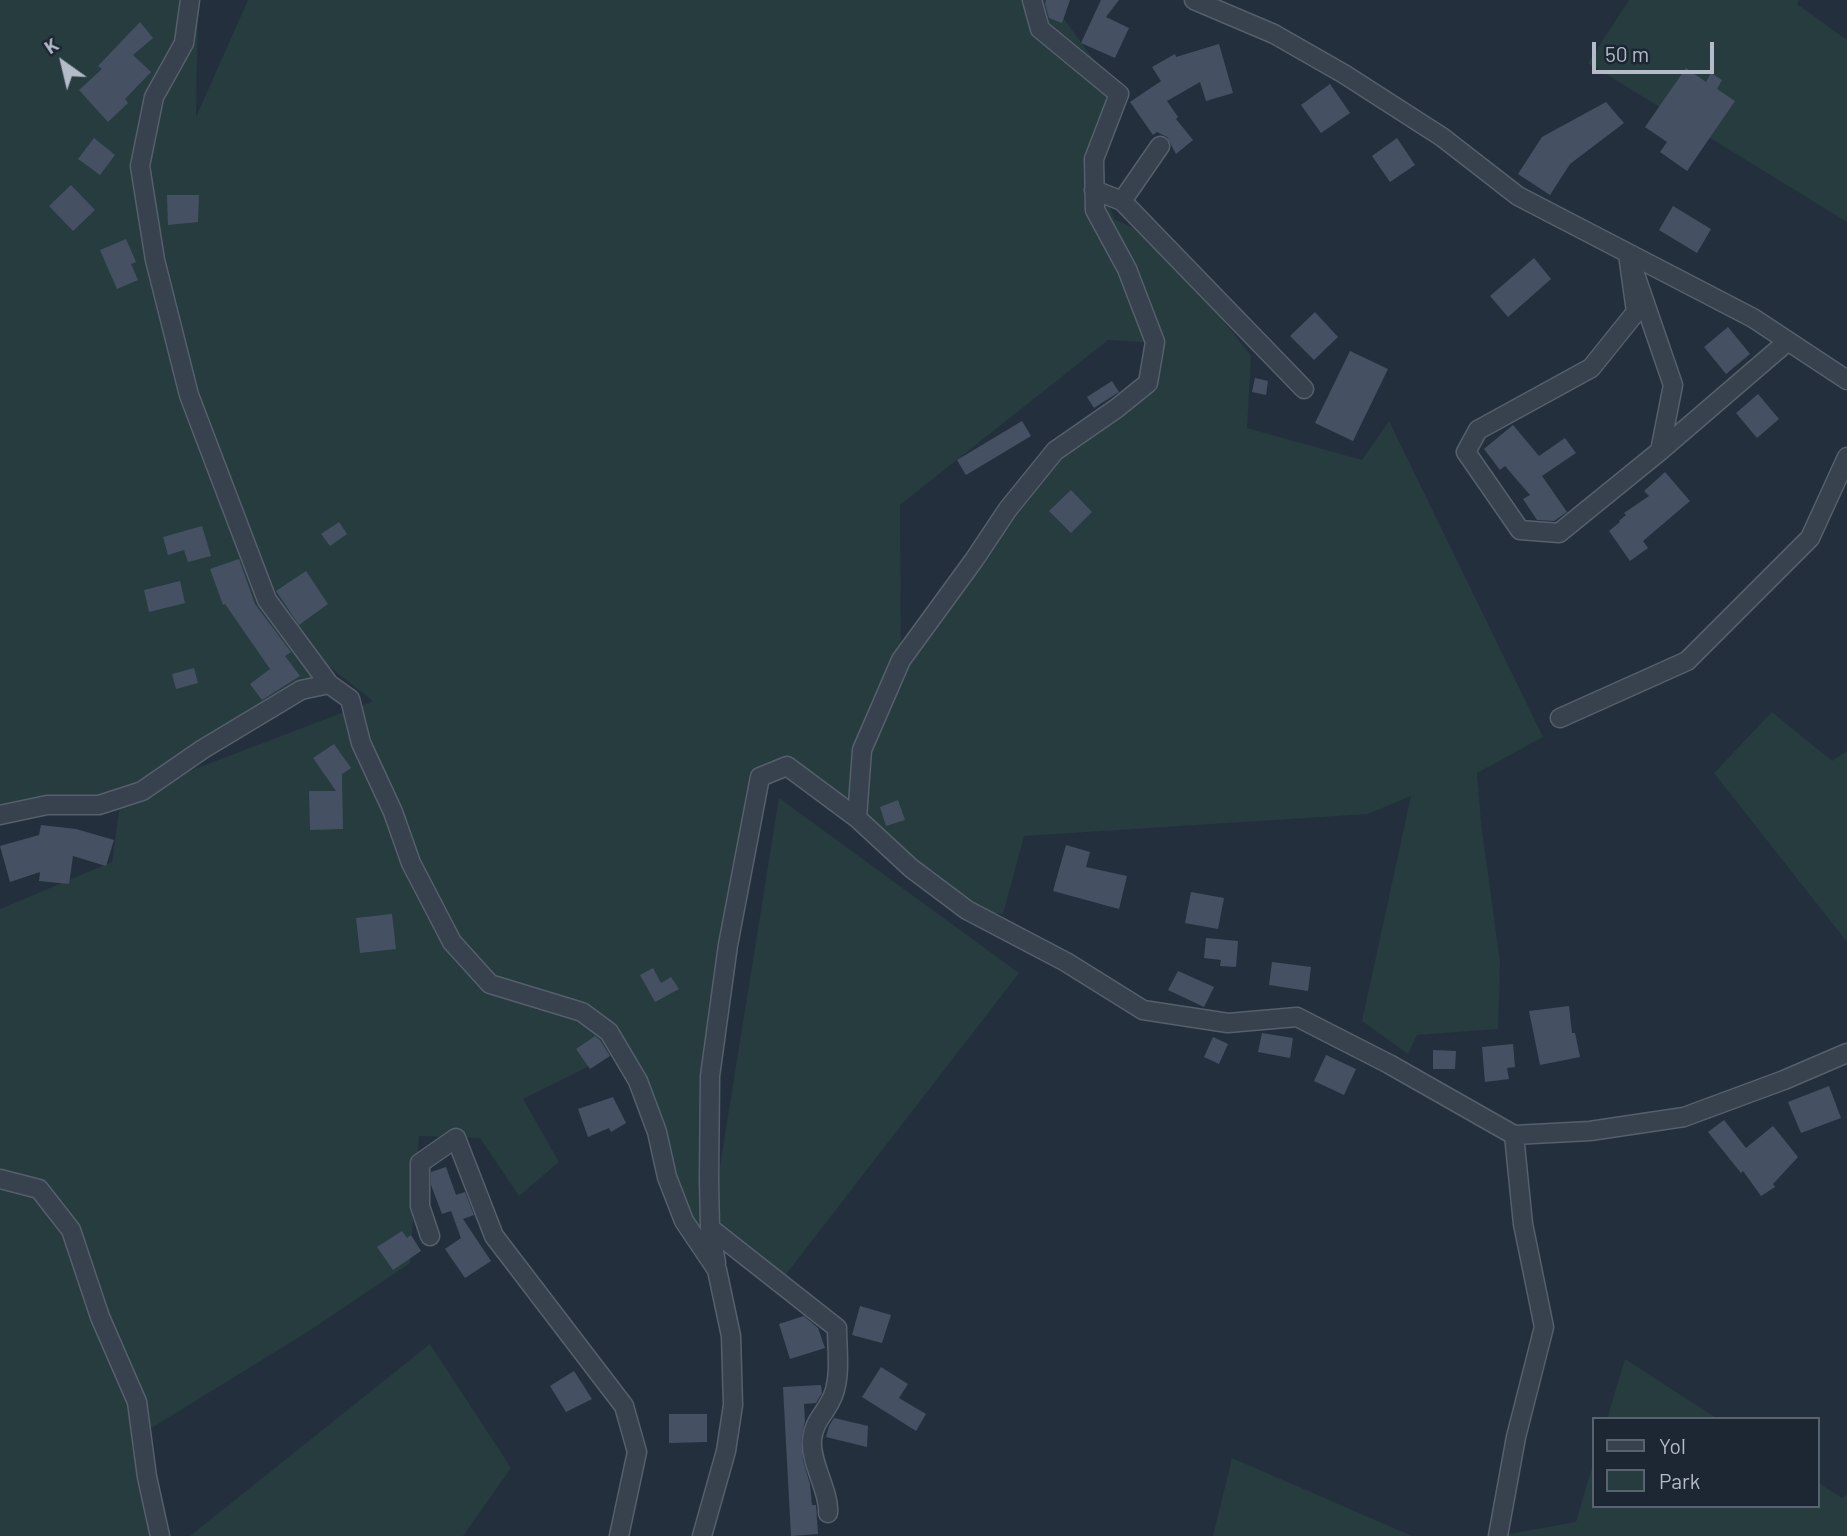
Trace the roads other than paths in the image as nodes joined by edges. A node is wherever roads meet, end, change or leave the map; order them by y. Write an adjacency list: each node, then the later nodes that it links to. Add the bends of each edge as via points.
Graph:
1 (190, 0): 13 (street, via 184,43 155,97 140,166 155,260 189,395 267,600)
2 (1032, 0): 5 (street, via 1040,29 1119,94 1094,159)
3 (1194, 0): 7 (street, via 1274,34 1345,74 1442,137 1518,196)
4 (1160, 146): 6 (street)
5 (1094, 190): 6 (street); 16 (street, via 1095,210 1127,269 1155,342 1148,383 1055,450 901,660 862,750)
6 (1122, 201): 10 (street)
7 (1628, 254): 8 (street); 11 (street, via 1673,385); 11 (street, via 1636,312 1591,368 1478,430 1466,452 1520,530 1559,533)
8 (1788, 341): 9 (street); 11 (street)
9 (1847, 380)
10 (1304, 389)
11 (1660, 451)
12 (1847, 457): 14 (street, via 1810,538 1687,660)
13 (329, 684): 15 (street, via 301,690 142,791 99,805 47,805); 22 (street, via 350,699 361,743 411,863 452,942 490,984 582,1012 609,1032 638,1081 684,1221)
14 (1560, 718)
15 (0, 815)
16 (858, 818): 18 (street, via 911,868 967,910 1066,962 1143,1010 1228,1023 1297,1017); 20 (street, via 787,766 760,777 728,945 710,1076)
17 (1847, 1053): 18 (street, via 1684,1117 1590,1131)
18 (1514, 1135): 27 (street, via 1523,1224 1544,1327)
19 (0, 1179): 24 (street, via 39,1189 71,1230 100,1317 137,1402)
20 (710, 1228): 22 (street); 23 (street, via 837,1328 838,1372 831,1401 817,1420 811,1443 829,1501)
21 (430, 1236): 25 (street, via 420,1206 419,1163 456,1138 494,1236 624,1406 637,1452)
22 (717, 1270): 26 (street, via 731,1336 733,1405 726,1451)
23 (828, 1513)
24 (160, 1536)
25 (619, 1536)
26 (702, 1536)
27 (1497, 1536)

